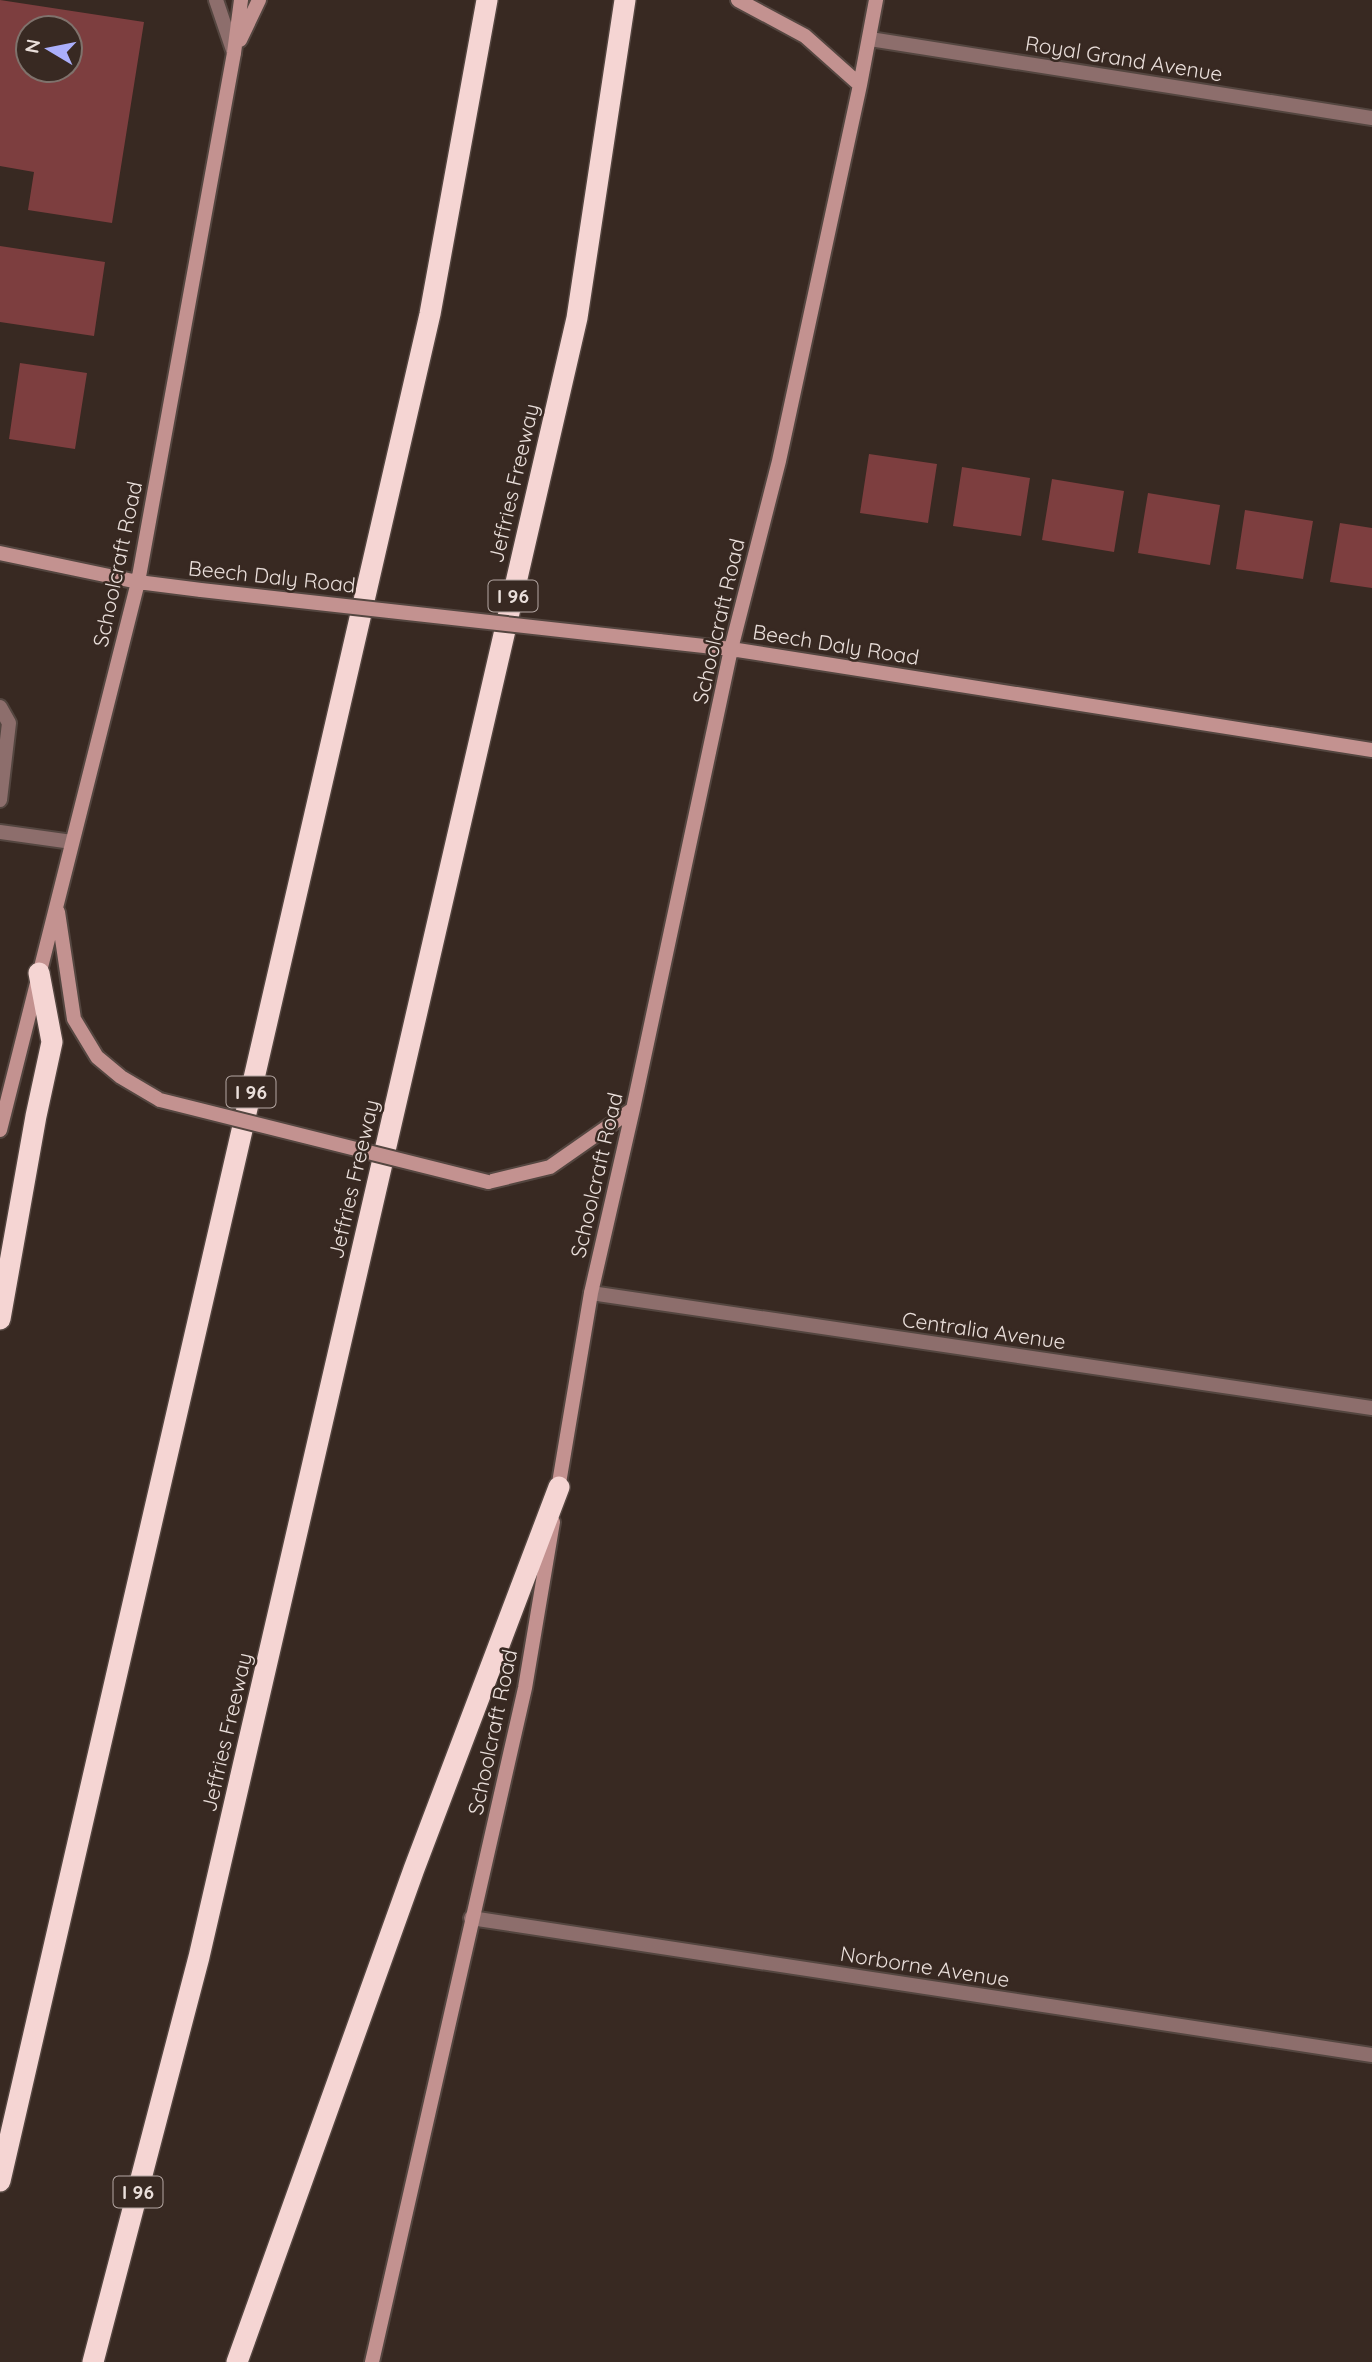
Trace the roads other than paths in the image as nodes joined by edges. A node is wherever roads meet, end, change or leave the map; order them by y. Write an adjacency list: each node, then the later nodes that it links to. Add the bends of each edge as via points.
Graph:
1 (216, 0): 9 (street)
2 (241, 0): 9 (main road, Schoolcraft Road)
3 (259, 0): 9 (main road)
4 (487, 0): 31 (highway, I 96, via 430,314)
5 (625, 0): 32 (highway, Jeffries Freeway / I 96, via 577,318 199,1957)
6 (738, 0): 10 (main road, via 805,36)
7 (876, 0): 8 (main road, Schoolcraft Road)
8 (870, 39): 10 (main road, Schoolcraft Road); 11 (street, Royal Grand Avenue)
9 (234, 53): 13 (main road, Schoolcraft Road)
10 (860, 85): 14 (main road, Schoolcraft Road, via 779,461)
11 (1372, 118)
12 (0, 553): 13 (main road, Beech Daly Road)
13 (138, 582): 14 (main road, Beech Daly Road, bridge); 19 (main road, Schoolcraft Road)
14 (731, 649): 16 (main road, Beech Daly Road); 23 (main road, Schoolcraft Road)
15 (0, 707): 17 (street, via 9,723)
16 (1372, 750)
17 (0, 800)
18 (0, 832): 19 (street)
19 (72, 842): 20 (main road, Schoolcraft Road)
20 (56, 904): 21 (main road, Schoolcraft Road); 23 (main road, bridge, via 74,1019 97,1057 160,1100 488,1182 550,1167)
21 (39, 973): 22 (main road, Schoolcraft Road); 26 (highway, via 52,1042)
22 (6, 1082): 24 (main road, Schoolcraft Road)
23 (633, 1109): 25 (main road, Schoolcraft Road)
24 (0, 1130)
25 (591, 1293): 27 (street, Centralia Avenue); 28 (main road, Schoolcraft Road)
26 (0, 1319)
27 (1372, 1408)
28 (559, 1488): 29 (main road, Schoolcraft Road, via 526,1688); 33 (highway, via 414,1870)
29 (471, 1918): 30 (street, Norborne Avenue); 34 (main road, Schoolcraft Road)
30 (1372, 2055)
31 (0, 2181)
32 (93, 2362)
33 (237, 2362)
34 (372, 2362)

